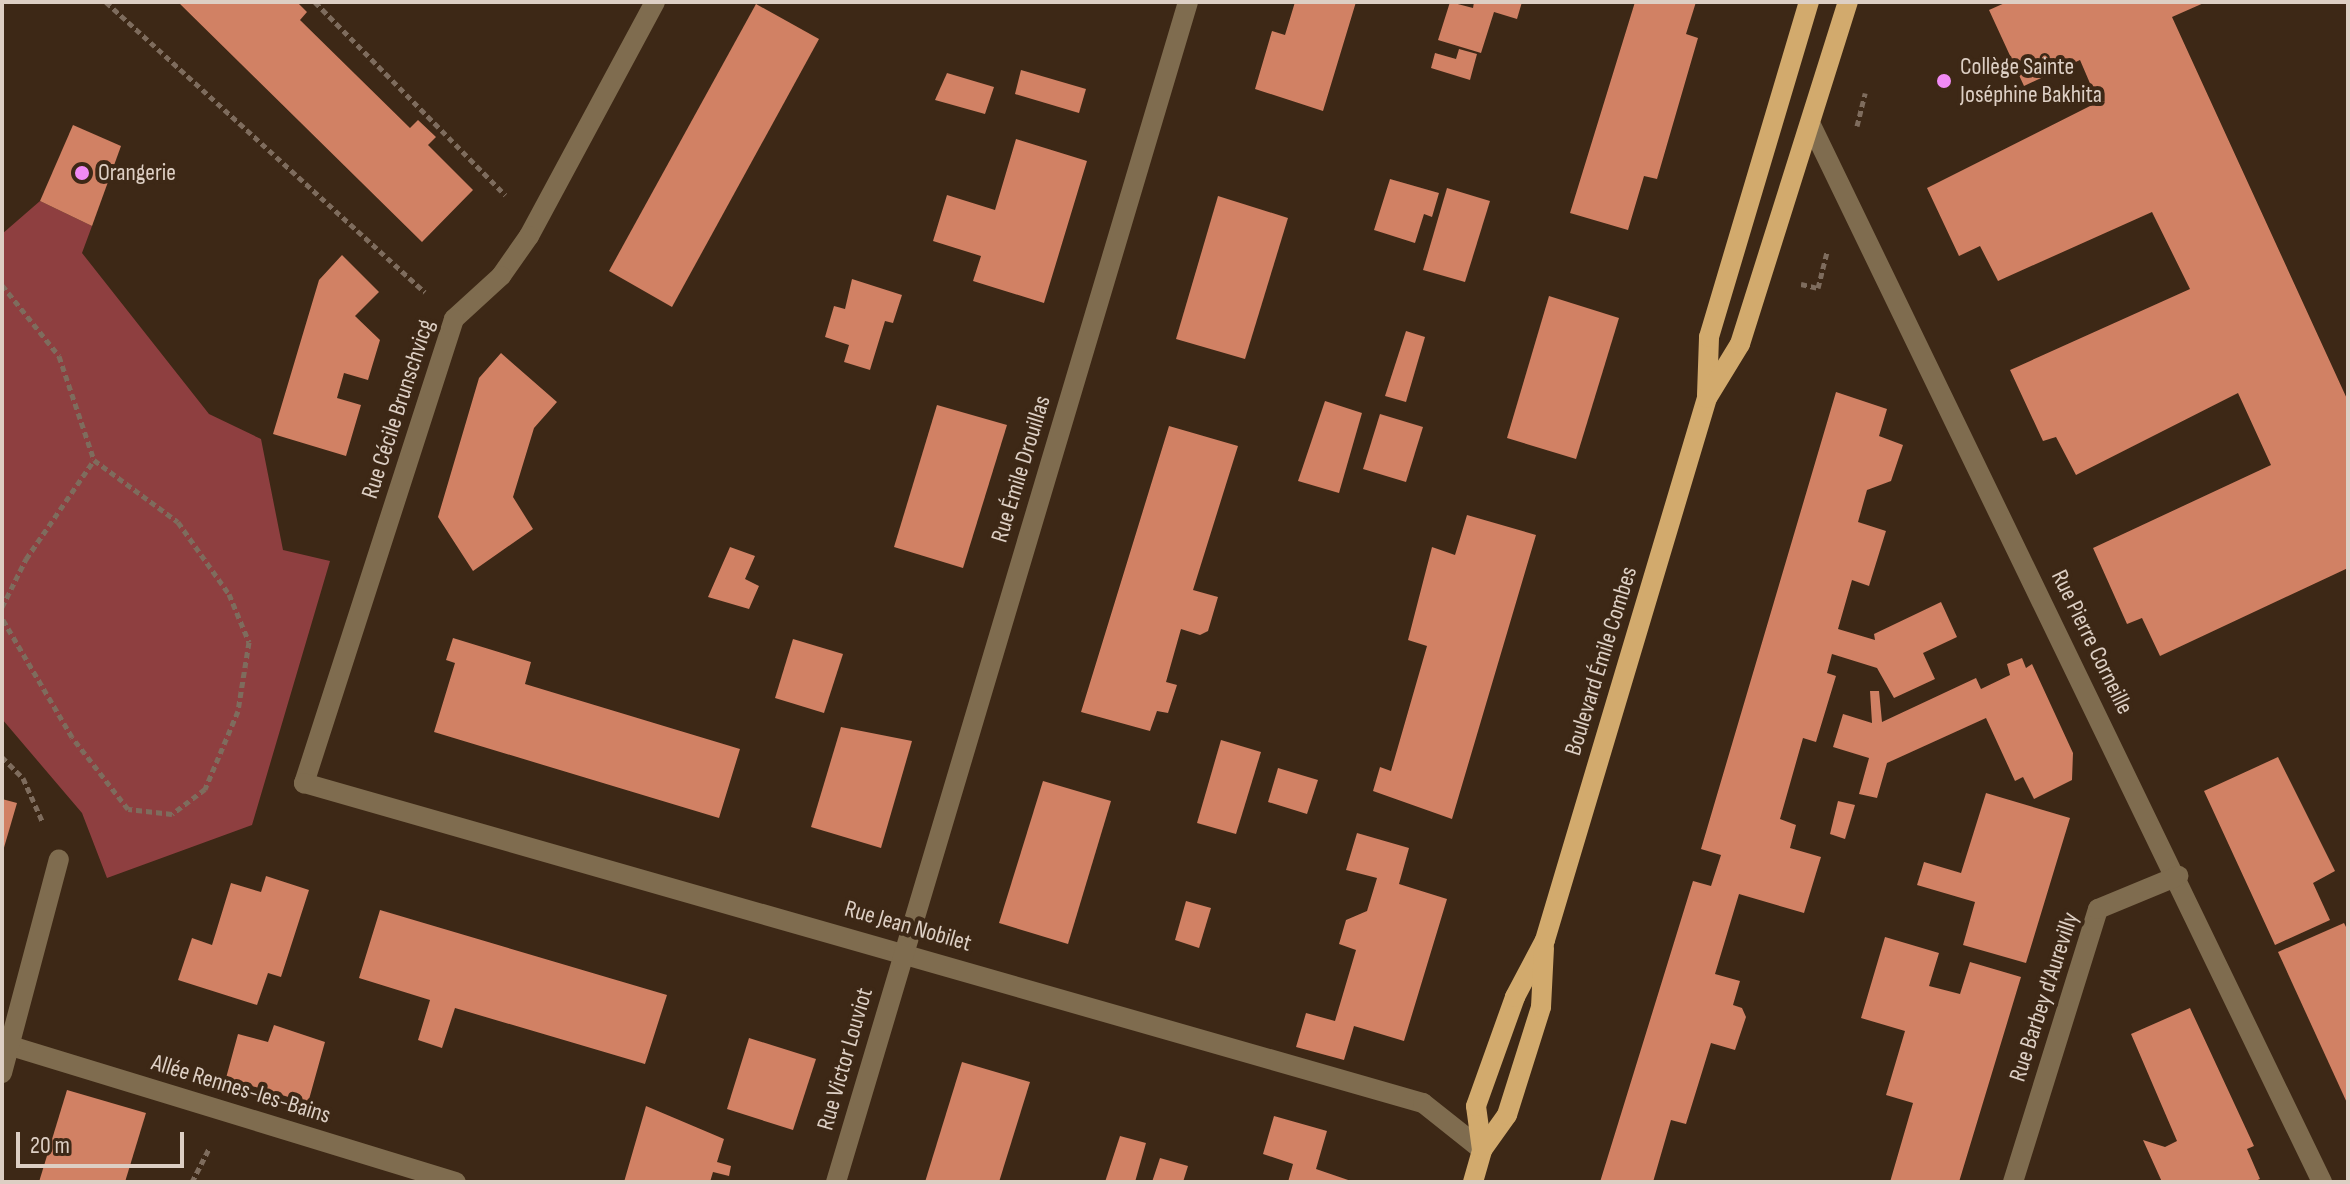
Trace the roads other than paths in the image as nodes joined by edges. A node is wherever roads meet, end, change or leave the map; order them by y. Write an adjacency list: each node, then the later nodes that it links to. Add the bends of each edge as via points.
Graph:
1 (655, 2): 7 (street, Rue Cécile Brunschvicg, via 544,212 501,276 454,319)
2 (1188, 2): 11 (street, Rue Émile Drouillas)
3 (1809, 2): 6 (main road, Boulevard Émile Combes, via 1709,337)
4 (1848, 2): 5 (main road, Boulevard Émile Combes)
5 (1812, 127): 6 (main road, Boulevard Émile Combes, via 1740,344); 9 (street, Rue Pierre Corneille)
6 (1707, 398): 10 (main road, Boulevard Émile Combes)
7 (304, 783): 11 (street, Rue Jean Nobilet)
8 (59, 859): 12 (street)
9 (2178, 876): 18 (street, Rue Barbey d'Aurevilly, via 2098,909); 19 (street, Rue Pierre Corneille)
10 (1545, 940): 14 (main road, Boulevard Émile Combes, via 1541,1007 1507,1115); 14 (main road, Boulevard Émile Combes, via 1515,997 1476,1106)
11 (904, 951): 14 (street, Rue Jean Nobilet, via 1423,1103); 16 (street, Rue Victor Louviot)
12 (11, 1046): 13 (street); 15 (street, Allée Rennes-les-Bains)
13 (2, 1073)
14 (1482, 1150): 17 (main road, Boulevard Émile Combes)
15 (456, 1182)
16 (836, 1182)
17 (1473, 1182)
18 (2013, 1182)
19 (2322, 1182)

